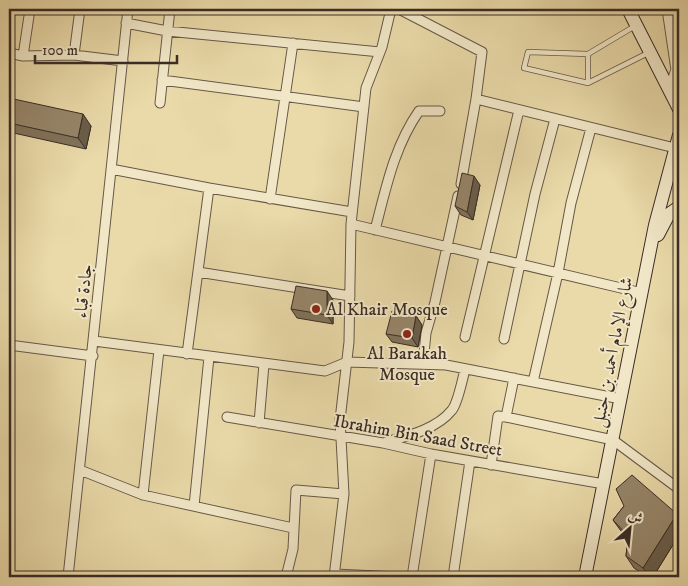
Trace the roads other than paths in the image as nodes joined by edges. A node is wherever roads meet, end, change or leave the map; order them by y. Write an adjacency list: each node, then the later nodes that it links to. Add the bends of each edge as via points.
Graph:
1 (80, 9): 17 (street)
2 (128, 9): 10 (street, جادة قباء)
3 (170, 9): 12 (street)
4 (391, 9): 14 (street)
5 (399, 9): 26 (street, via 482,52)
6 (628, 9): 11 (main road)
7 (667, 12): 8 (street); 21 (street)
8 (679, 13)
9 (29, 16): 19 (street)
10 (126, 23): 12 (street); 20 (street, جادة قباء)
11 (636, 26): 15 (main road); 18 (lane)
12 (167, 30): 13 (street); 22 (street)
13 (293, 43): 14 (street); 24 (street)
14 (380, 52): 28 (street, via 366,88)
15 (650, 52): 23 (lane); 25 (main road)
16 (9, 53): 19 (street)
17 (74, 54): 19 (street); 20 (street)
18 (588, 54): 23 (lane); 23 (lane, via 528,52 524,68)
19 (23, 56)
20 (122, 60): 36 (street, جادة قباء)
21 (678, 69): 25 (street, via 673,77)
22 (162, 80): 24 (street); 27 (street)
23 (588, 83)
24 (286, 96): 28 (street); 38 (street)
25 (674, 96): 29 (main road)
26 (476, 99): 30 (street); 43 (street, via 463,177)
27 (160, 103)
28 (364, 107): 40 (street)
29 (679, 109)
30 (519, 110): 32 (street); 45 (street)
31 (440, 111): 42 (street, via 419,111 407,129 394,160)
32 (555, 119): 33 (street); 46 (street)
33 (592, 128): 35 (street); 48 (street, via 571,203)
34 (679, 135): 35 (main road, شارع الإمام أحمد بن حنبل)
35 (675, 148): 44 (main road, شارع الإمام أحمد بن حنبل)
36 (112, 169): 37 (street); 53 (street, جادة قباء)
37 (209, 188): 38 (street); 47 (street)
38 (270, 199): 40 (street)
39 (679, 206): 44 (main road, via 669,214)
40 (352, 212): 41 (street)
41 (351, 224): 42 (street); 50 (street)
42 (376, 230): 43 (street)
43 (446, 247): 45 (street); 61 (street, via 426,333)
44 (651, 248): 49 (main road, شارع الإمام أحمد بن حنبل)
45 (483, 255): 46 (street); 51 (street)
46 (521, 264): 48 (street); 52 (street)
47 (198, 272): 50 (street); 56 (street)
48 (558, 273): 49 (street); 64 (street)
49 (642, 292): 65 (main road, شارع الإمام أحمد بن حنبل)
50 (350, 296): 59 (street)
51 (465, 337)
52 (504, 339)
53 (94, 341): 55 (street); 57 (street, جادة قباء)
54 (9, 345): 57 (street)
55 (159, 350): 56 (street); 78 (street)
56 (187, 354): 58 (street)
57 (92, 356): 75 (street, جادة قباء)
58 (209, 357): 60 (street); 80 (street)
59 (347, 362): 60 (street, via 325,371); 61 (street); 69 (street, via 340,420)
60 (264, 364): 68 (street)
61 (423, 364): 62 (street)
62 (465, 369): 63 (street); 71 (street, via 453,409 442,419 418,434)
63 (514, 378): 64 (street); 67 (street)
64 (533, 382): 65 (street)
65 (621, 399): 70 (main road, شارع الإمام أحمد بن حنبل)
66 (226, 417): 68 (street, Ibrahim Bin Saad Street)
67 (506, 417): 70 (street); 74 (street, via 498,416)
68 (259, 422): 69 (street, Ibrahim Bin Saad Street)
69 (342, 437): 71 (street, Ibrahim Bin Saad Street); 79 (street)
70 (612, 440): 76 (main road, شارع الإمام أحمد بن حنبل); 77 (street)
71 (383, 443): 72 (street, Ibrahim Bin Saad Street)
72 (431, 454): 73 (street, Ibrahim Bin Saad Street); 86 (street)
73 (470, 460): 74 (street, Ibrahim Bin Saad Street); 87 (street)
74 (491, 464): 76 (street, Ibrahim Bin Saad Street)
75 (80, 470): 78 (street); 83 (street, جادة قباء)
76 (604, 484): 88 (main road, شارع الإمام أحمد بن حنبل)
77 (679, 489)
78 (143, 494): 80 (street)
79 (344, 494): 81 (street, via 296,490); 82 (street)
80 (194, 506): 81 (street)
81 (293, 528): 84 (street, via 293,549)
82 (335, 576): 85 (street)
83 (68, 577)
84 (286, 577)
85 (399, 577)
86 (412, 577)
87 (453, 577)
88 (585, 577)

